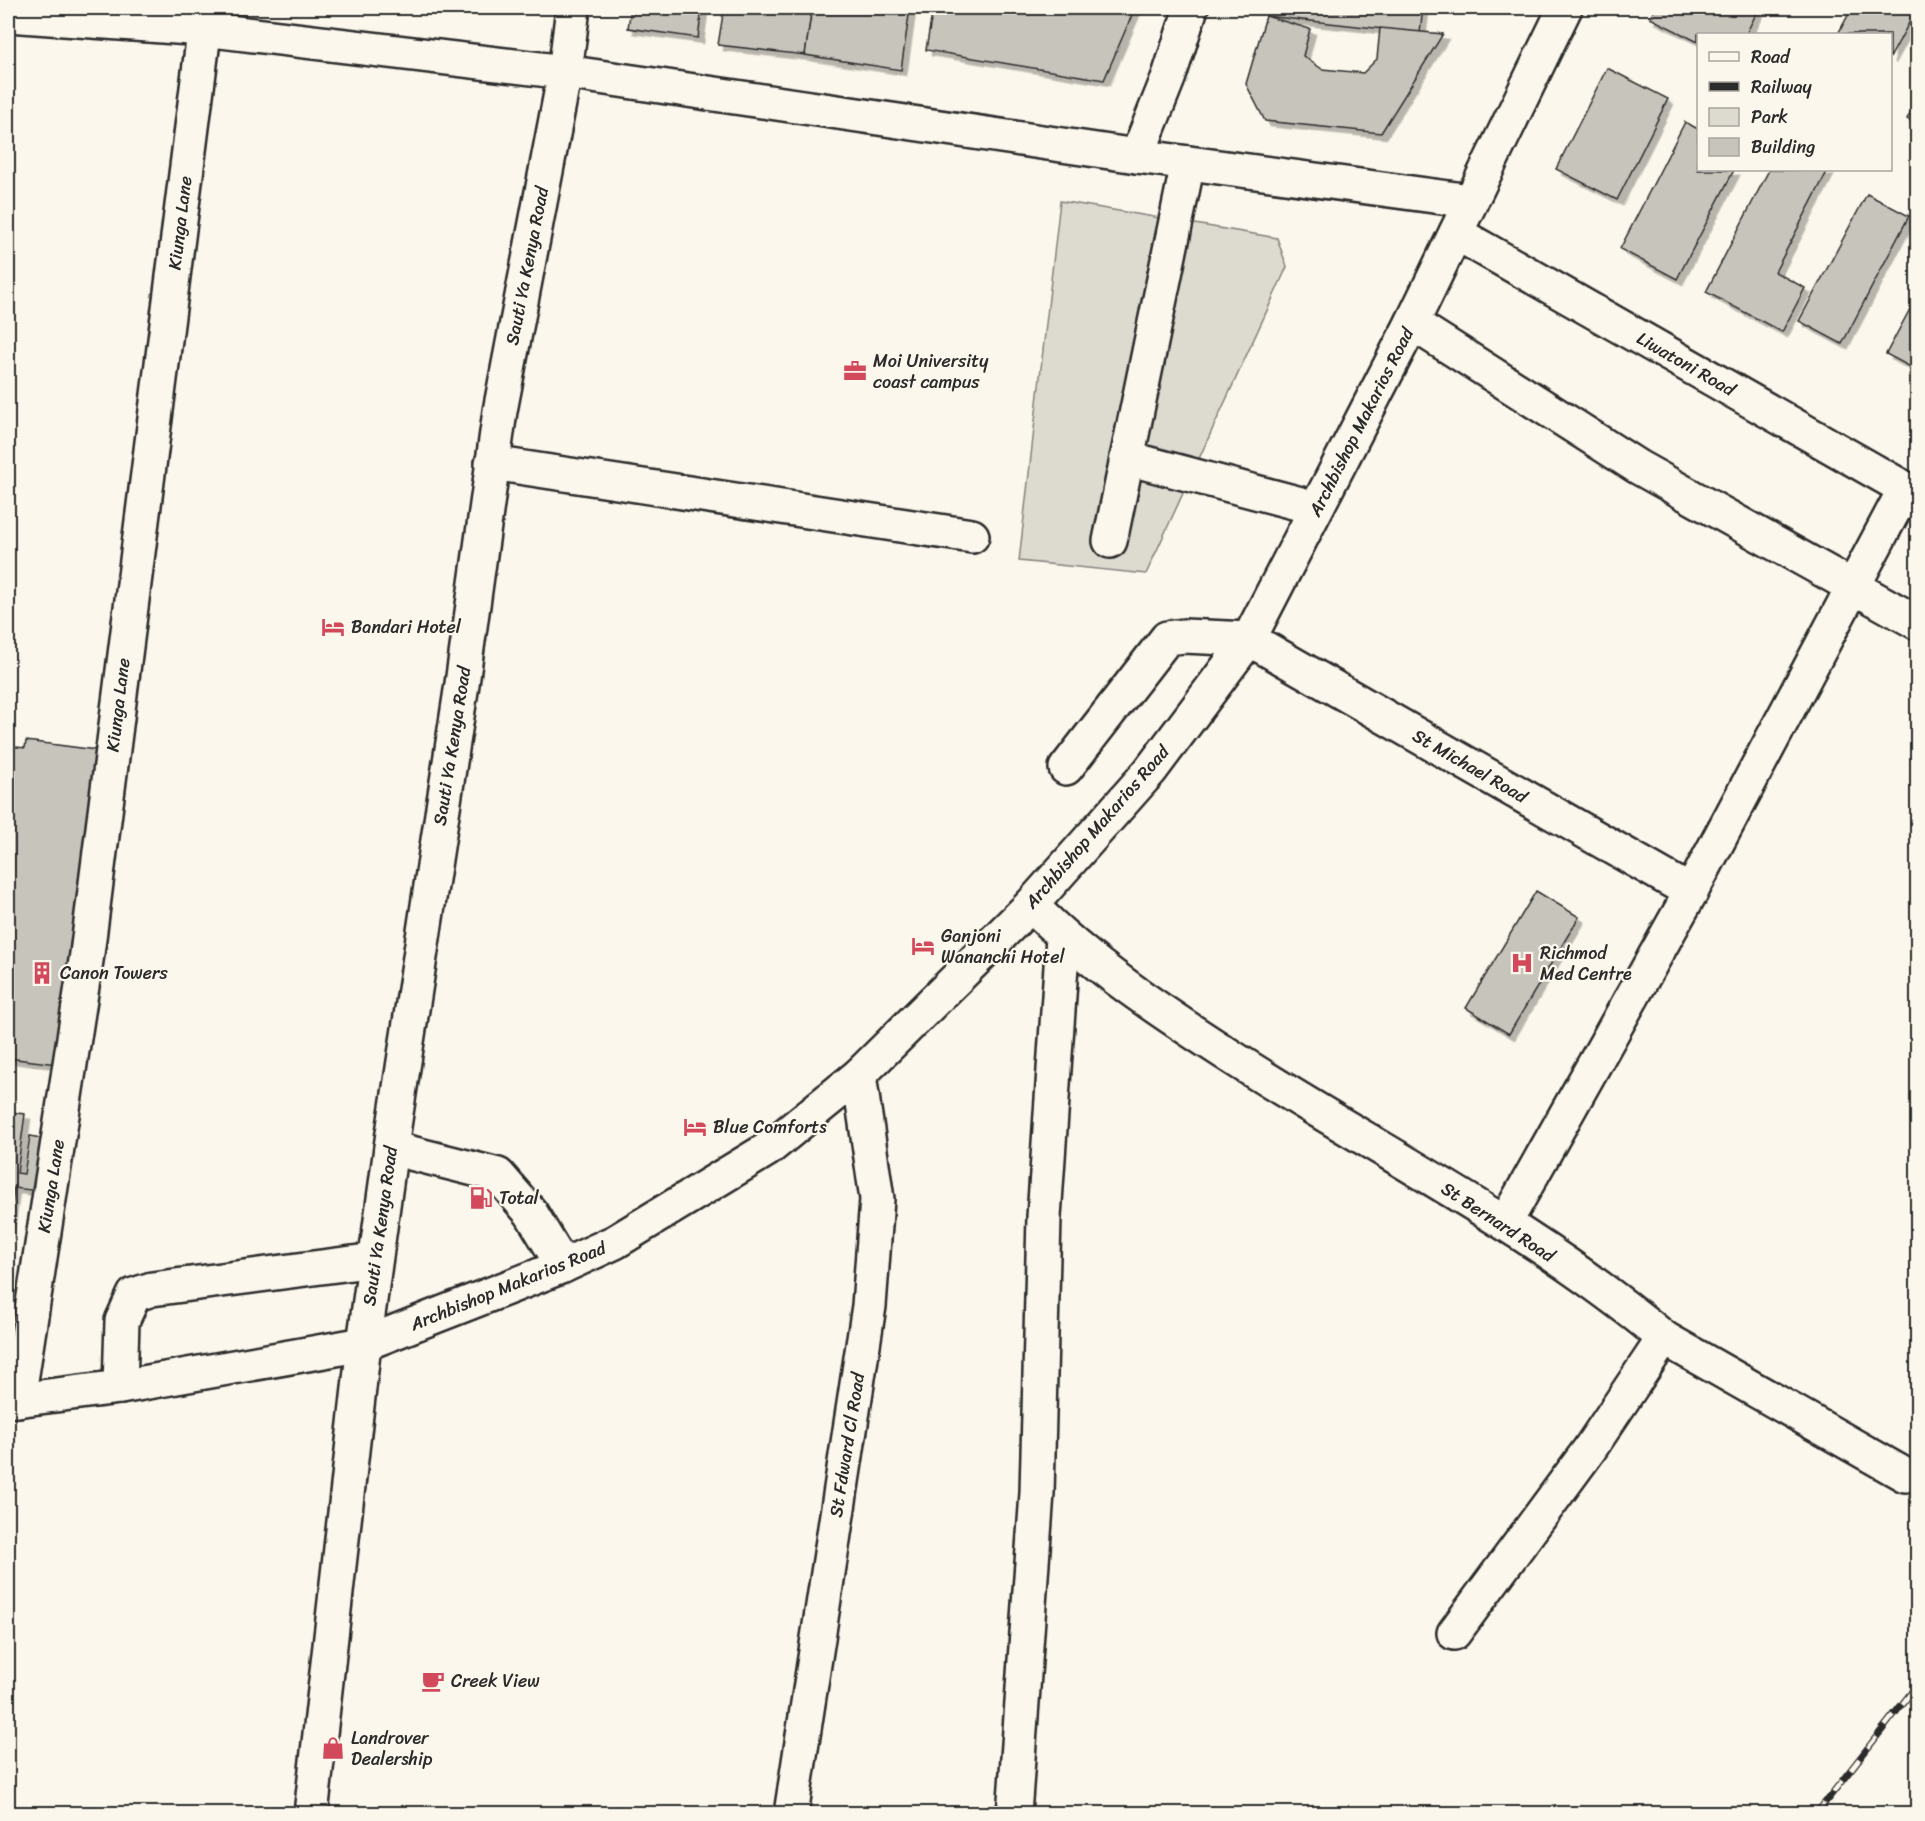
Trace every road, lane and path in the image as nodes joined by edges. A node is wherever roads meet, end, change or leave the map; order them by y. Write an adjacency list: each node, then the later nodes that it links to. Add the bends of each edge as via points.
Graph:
1 (573, 8): 6 (street, Sauti Ya Kenya Road)
2 (1191, 8): 7 (street)
3 (1565, 8): 9 (street, Archbishop Makarios Road)
4 (8, 15): 5 (street)
5 (206, 18): 6 (street); 33 (street, Kiunga Lane, via 87,954)
6 (565, 72): 7 (street); 13 (street, Sauti Ya Kenya Road)
7 (1137, 156): 8 (street)
8 (1188, 163): 9 (street); 12 (street)
9 (1471, 201): 10 (street, Archbishop Makarios Road)
10 (1456, 233): 11 (street, Archbishop Makarios Road); 14 (street, Liwatoni Road)
11 (1412, 323): 15 (street, Archbishop Makarios Road); 18 (street, via 1638,467)
12 (1127, 458): 15 (street); 17 (street)
13 (492, 464): 16 (street); 26 (street, Sauti Ya Kenya Road)
14 (1911, 492): 18 (street)
15 (1316, 508): 20 (street, Archbishop Makarios Road)
16 (972, 536)
17 (1110, 541)
18 (1853, 587): 19 (street); 22 (street)
19 (1917, 623)
20 (1249, 639): 21 (street, via 1167,639); 22 (street, St Michael Road); 23 (street, Archbishop Makarios Road, via 1150,771)
21 (1066, 768)
22 (1691, 892): 27 (street)
23 (1032, 905): 24 (street, St Bernard Road); 25 (street, Archbishop Makarios Road)
24 (1063, 937): 27 (street, St Bernard Road, via 1179,1024 1309,1107); 38 (street, via 1044,1216 1037,1492)
25 (859, 1075): 29 (street, Archbishop Makarios Road, via 768,1149 615,1242); 37 (street, St Fdward Cl Road, via 873,1165 876,1233 869,1306)
26 (391, 1148): 28 (street, Sauti Ya Kenya Road); 29 (street, via 498,1175 531,1213)
27 (1505, 1223): 30 (street, St Bernard Road)
28 (375, 1260): 31 (street, Sauti Ya Kenya Road); 32 (street, via 152,1289 134,1295 123,1321)
29 (563, 1266): 31 (street, Archbishop Makarios Road)
30 (1664, 1338): 34 (street, St Bernard Road); 35 (street, via 1589,1450)
31 (363, 1344): 32 (street, Archbishop Makarios Road); 36 (street, Sauti Ya Kenya Road)
32 (120, 1387): 33 (street, Archbishop Makarios Road)
33 (13, 1400)
34 (1905, 1475)
35 (1454, 1633)
36 (311, 1814)
37 (791, 1814)
38 (1014, 1814)

